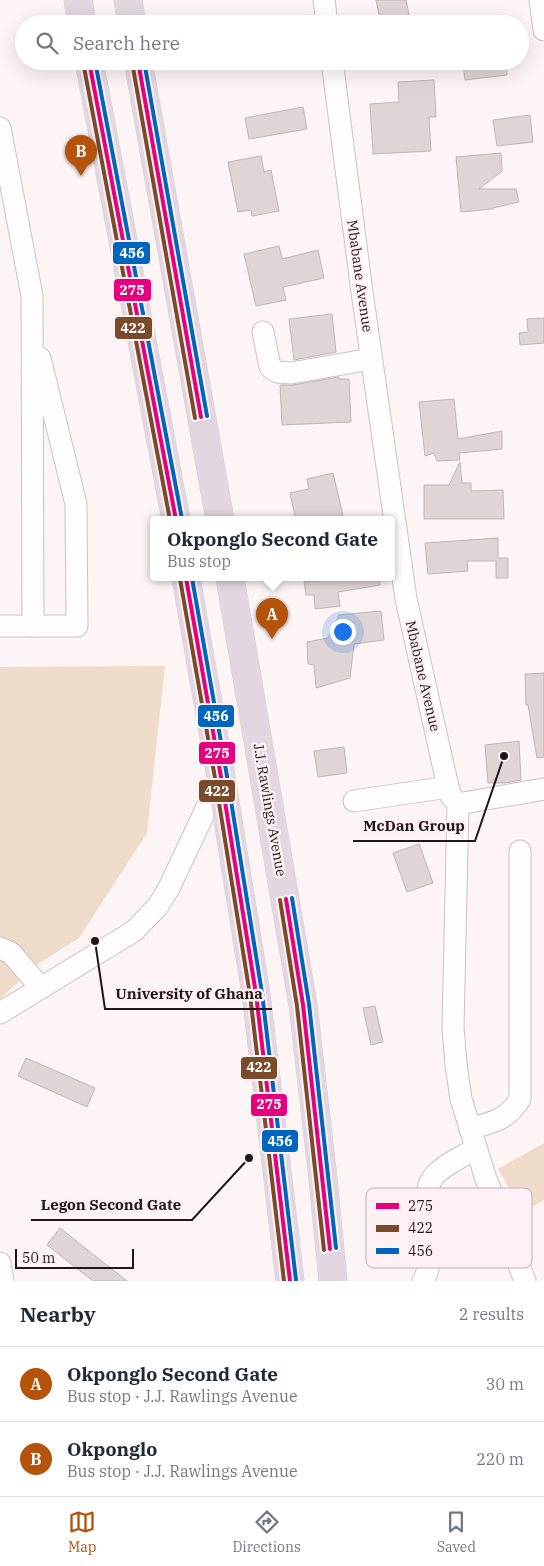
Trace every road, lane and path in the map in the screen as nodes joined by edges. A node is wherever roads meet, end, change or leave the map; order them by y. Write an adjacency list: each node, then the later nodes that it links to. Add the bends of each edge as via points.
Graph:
1 (78, 0): 4 (highway)
2 (128, 0): 5 (highway)
3 (324, 0): 6 (street)
4 (80, 15)
5 (130, 15)
6 (326, 15)
7 (90, 70): 14 (highway)
8 (140, 70): 15 (highway)
9 (333, 70): 13 (street, Mbabane Avenue)
10 (0, 128): 11 (street, via 32,296)
11 (33, 326): 21 (street); 21 (street, via 76,504 77,626)
12 (263, 332): 13 (street, via 270,367 277,372 291,373)
13 (371, 359): 16 (street, Mbabane Avenue)
14 (175, 516)
15 (219, 516)
16 (394, 516)
17 (395, 524): 24 (street, Mbabane Avenue, via 406,599)
18 (187, 581): 22 (highway)
19 (231, 581): 38 (highway, J.J. Rawlings Avenue, via 303,1005)
20 (0, 626): 21 (street)
21 (33, 626)
22 (221, 777): 28 (street, via 158,906 134,931); 37 (highway, via 256,994)
23 (544, 789): 24 (street)
24 (453, 795): 25 (street); 30 (street, Mbabane Avenue, via 453,1028 461,1099)
25 (354, 801)
26 (520, 851): 30 (street, via 520,1099 506,1117)
27 (0, 948): 28 (street, via 11,953)
28 (41, 988): 29 (street)
29 (0, 1014)
30 (473, 1139): 31 (street, via 432,1178); 32 (street, Mbabane Avenue)
31 (428, 1188)
32 (490, 1188)
33 (0, 1263): 36 (street)
34 (429, 1268): 39 (street)
35 (521, 1268): 40 (street, Mbabane Avenue)
36 (3, 1281)
37 (290, 1281)
38 (333, 1281)
39 (423, 1281)
40 (526, 1281)

